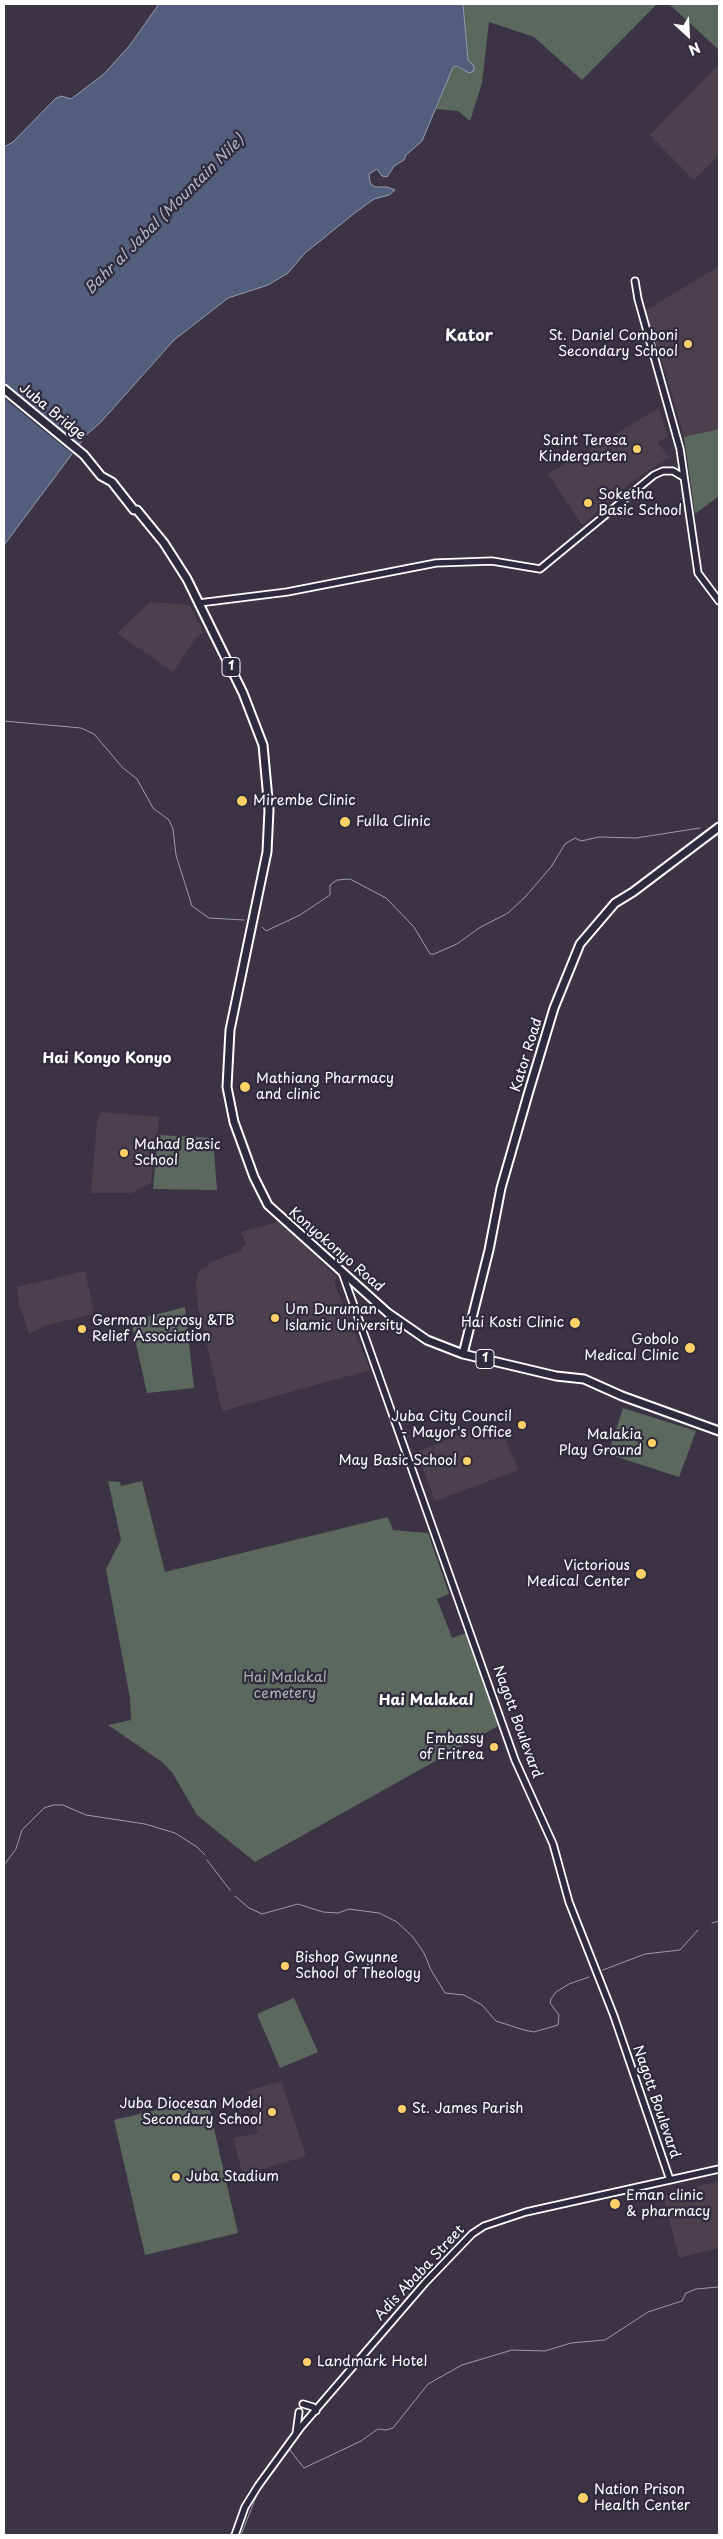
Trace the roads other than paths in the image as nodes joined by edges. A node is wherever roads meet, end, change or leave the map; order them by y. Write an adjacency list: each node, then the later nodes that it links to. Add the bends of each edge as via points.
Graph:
1 (635, 280): 5 (street, via 680,449)
2 (4, 389): 4 (main road, Juba Bridge / 1)
3 (4, 395): 4 (main road, Juba Bridge / 1)
4 (83, 456): 7 (main road, Konyokonyo Road / 1, via 100,476 112,482 164,542)
5 (683, 477): 6 (street, via 698,573); 7 (street, via 673,471 654,475 540,569 492,561 444,562 287,592)
6 (719, 602)
7 (199, 603): 9 (main road, Konyokonyo Road / 1, via 243,693 263,745 268,778 266,860 230,1030 227,1087 234,1122 268,1205)
8 (719, 828): 10 (main road, Kator Road, via 614,903 580,944 554,1008 528,1091 501,1188)
9 (342, 1272): 10 (main road, Konyokonyo Road / 1, via 403,1324 427,1340); 13 (street, Nagott Boulevard, via 515,1760 553,1844 569,1902 614,2016)
10 (463, 1354): 11 (main road, Konyokonyo Road / 1, via 556,1376 584,1379)
11 (719, 1431)
12 (719, 2169): 13 (street, Adis Ababa Street)
13 (670, 2180): 15 (street, Adis Ababa Street, via 526,2212 484,2226 472,2234 425,2283)
14 (303, 2404): 15 (street)
15 (316, 2411): 17 (street, Adis Ababa Street)
16 (299, 2412): 17 (street)
17 (295, 2436): 18 (street, Adis Ababa Street, via 245,2507)
18 (235, 2535)

